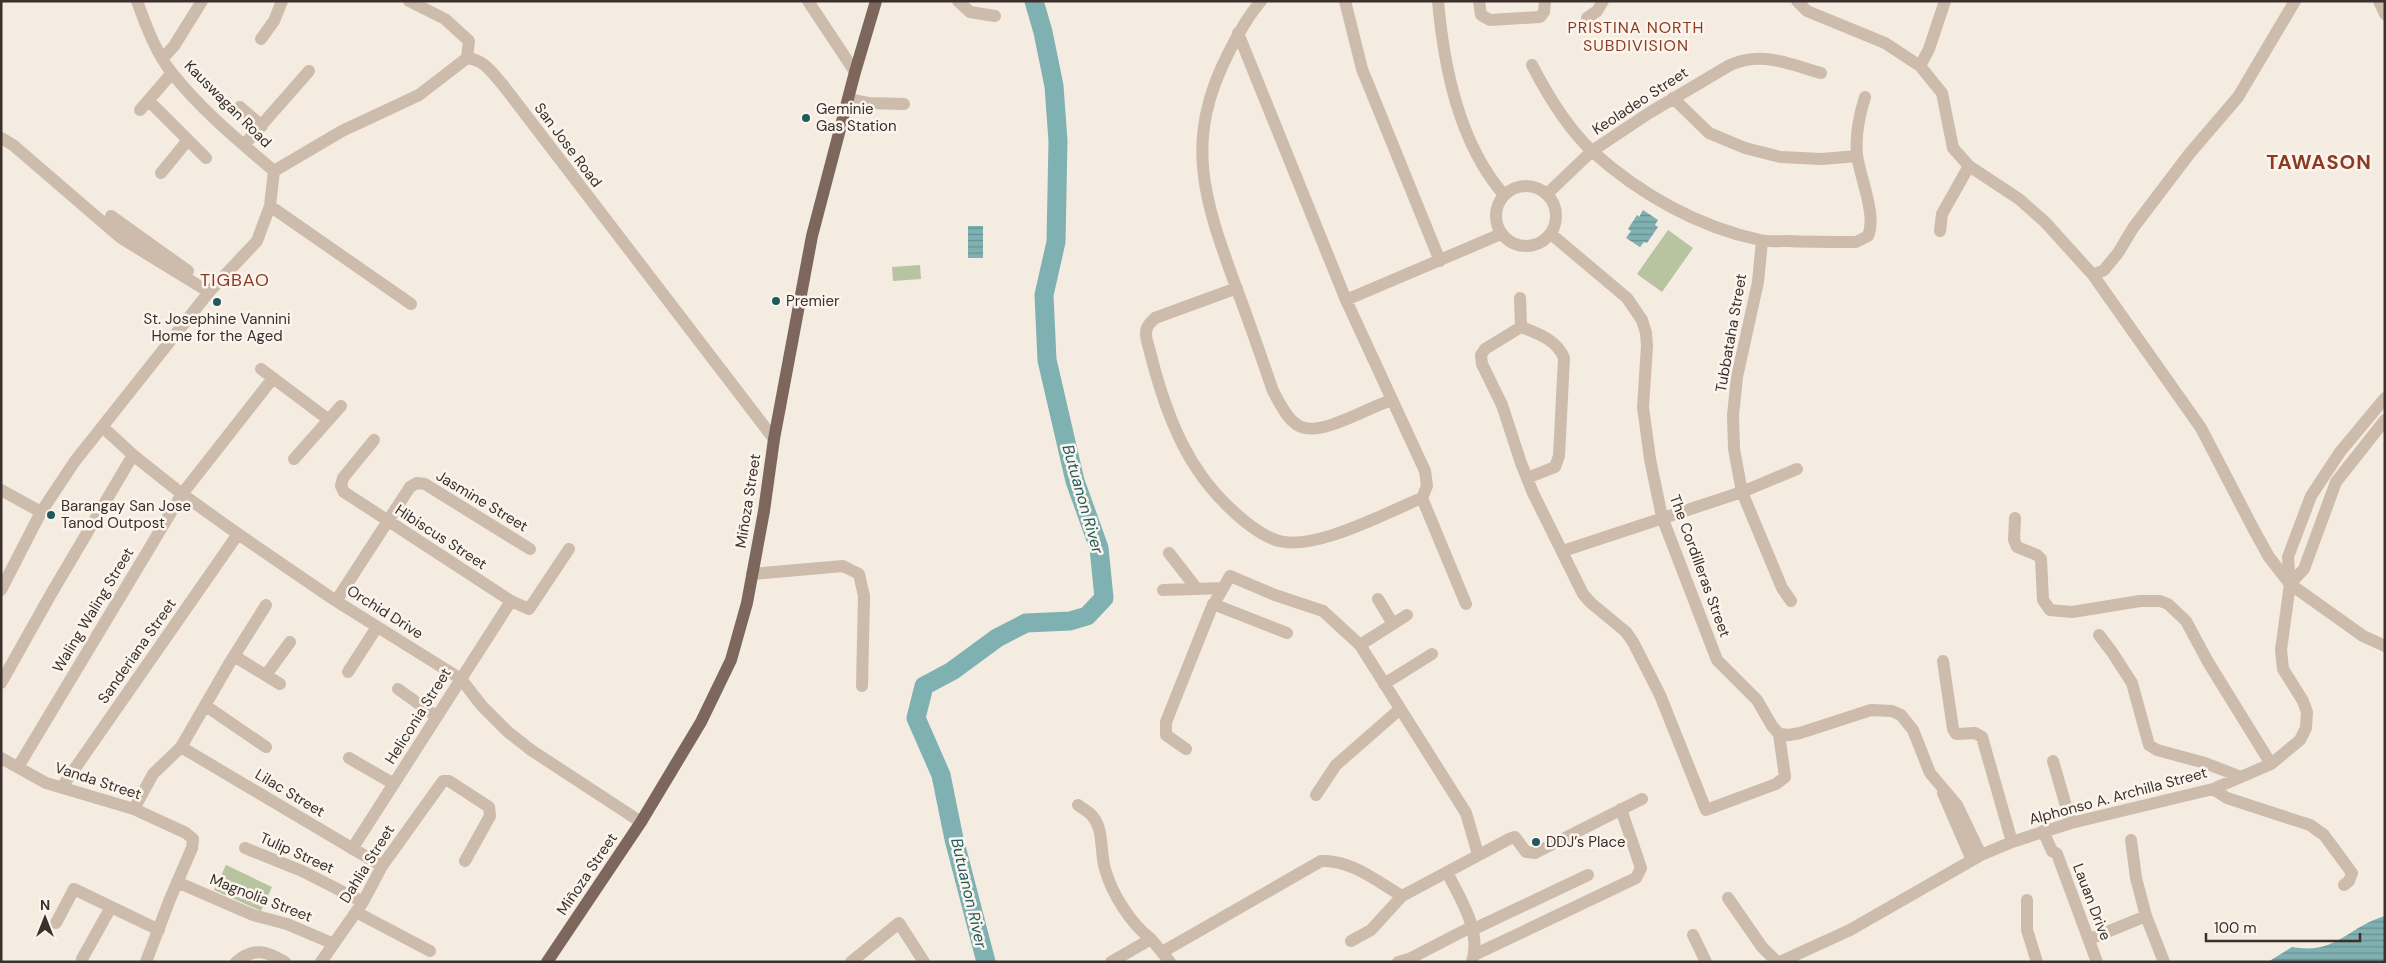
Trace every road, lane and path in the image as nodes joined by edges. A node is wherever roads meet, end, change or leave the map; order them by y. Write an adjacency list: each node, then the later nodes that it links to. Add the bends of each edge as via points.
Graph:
1 (137, 1): 23 (street, Kauswagan Road)
2 (202, 1): 23 (street)
3 (282, 1): 22 (street, via 274,21)
4 (409, 1): 24 (street, via 445,19 469,41)
5 (808, 1): 28 (street)
6 (876, 1): 28 (main road, Miñoza Street)
7 (958, 1): 19 (street, via 970,12)
8 (1261, 1): 21 (street)
9 (1346, 1): 54 (street, via 1362,69)
10 (1438, 1): 47 (street, via 1448,69 1462,118 1478,157)
11 (1480, 1): 12 (street, via 1481,15 1490,20 1540,17)
12 (1545, 1)
13 (1603, 1): 20 (street)
14 (1797, 1): 26 (street, via 1807,11 1885,43)
15 (1945, 1): 26 (street)
16 (2295, 1): 55 (street, via 2238,97 2190,153 2113,259 2104,270)
17 (2379, 1): 18 (street)
18 (2385, 14)
19 (995, 16)
20 (1587, 18)
21 (1238, 34): 56 (street, via 1215,80 1209,100 1202,159 1210,215); 59 (street)
22 (261, 39)
23 (163, 58): 30 (street, Kauswagan Road)
24 (467, 58): 44 (street, via 419,95 342,131); 70 (street, San Jose Road, via 476,58 484,63 503,85)
25 (1532, 65): 40 (street, via 1547,94)
26 (1920, 66): 43 (street, via 1942,93 1953,148)
27 (309, 71): 36 (street)
28 (855, 72): 33 (main road, Miñoza Street)
29 (1821, 72): 32 (street, Keoladeo Street, via 1757,57 1745,58)
30 (172, 73): 38 (street, via 144,105); 39 (street, Kauswagan Road)
31 (1865, 97): 41 (street, via 1858,118)
32 (1673, 98): 40 (street, Keoladeo Street); 41 (street, via 1710,133 1745,148 1780,157 1822,159)
33 (848, 100): 34 (street); 70 (main road, Miñoza Street, via 812,236)
34 (904, 104)
35 (240, 107): 36 (street)
36 (262, 126): 39 (street)
37 (1, 138): 57 (street, via 121,238)
38 (188, 140): 42 (street); 45 (street)
39 (244, 145): 44 (street, Kauswagan Road)
40 (1592, 151): 46 (street, Keoladeo Street); 53 (street, via 1632,183 1667,205 1716,227)
41 (1857, 156): 53 (street, via 1871,222 1868,236 1856,242)
42 (206, 158)
43 (1968, 166): 50 (street, via 1942,214); 55 (street, via 2020,198)
44 (274, 171): 48 (street)
45 (162, 173)
46 (1547, 194): 47 (street, via 1525,186); 52 (street, via 1556,213)
47 (1504, 195): 51 (street, via 1496,214)
48 (270, 206): 57 (street, via 257,241); 60 (street)
49 (111, 216): 57 (street)
50 (1940, 231)
51 (1502, 234): 52 (street, via 1517,245 1526,246 1536,245); 54 (street)
52 (1551, 234): 83 (street, The Cordilleras Street, via 1627,298 1642,320 1647,346 1643,407)
53 (1762, 241): 77 (street, Tubbataha Street, via 1758,282 1738,368 1734,406 1734,449)
54 (1440, 261): 59 (street)
55 (2093, 275): 92 (street, via 2201,428 2269,557)
56 (1237, 288): 65 (street, via 1273,391 1294,422 1303,428 1325,426); 79 (street, via 1155,318 1148,325 1146,334 1172,418 1190,459 1213,490 1262,533 1278,541 1293,543 1333,535)
57 (211, 290): 81 (street, via 75,460)
58 (1520, 298): 61 (street)
59 (1346, 300): 65 (street)
60 (410, 304)
61 (1521, 328): 75 (street, via 1489,345 1481,358); 75 (street, via 1553,342 1561,349 1564,358 1559,456 1555,467)
62 (261, 369): 63 (street)
63 (273, 378): 67 (street); 78 (street, Waling Waling Street)
64 (2385, 398): 80 (street, Alphonso A. Archilla Street, via 2340,452 2311,496)
65 (1392, 400): 79 (street, via 1425,471 1427,490)
66 (341, 406): 67 (street)
67 (329, 420): 73 (street)
68 (2385, 420): 82 (street, via 2336,482)
69 (108, 431): 72 (street, Orchid Drive)
70 (774, 439): 91 (main road, Miñoza Street)
71 (374, 440): 85 (street, Hibiscus Street, via 343,478 341,486 344,492)
72 (133, 455): 78 (street, Orchid Drive); 118 (street)
73 (294, 460)
74 (1797, 469): 77 (street)
75 (1528, 478): 89 (street)
76 (1, 490): 81 (street)
77 (1742, 492): 83 (street); 98 (street, Tubbataha Street, via 1782,588)
78 (182, 494): 86 (street, Orchid Drive); 134 (street, Waling Waling Street)
79 (1422, 498): 102 (street)
80 (2306, 510): 82 (street); 92 (street, Alphonso A. Archilla Street, via 2288,556)
81 (41, 512): 95 (street)
82 (2324, 515): 92 (street, via 2304,569)
83 (1662, 518): 89 (street); 126 (street, The Cordilleras Street, via 1717,660 1757,700)
84 (2016, 518): 133 (street, via 2014,540 2017,547 2041,559 2043,600 2050,610 2072,612 2150,600 2168,604 2180,614)
85 (388, 522): 87 (street, Jasmine Street, via 410,487 417,483 425,484); 99 (street); 100 (street, Hibiscus Street)
86 (238, 534): 99 (street, Orchid Drive); 137 (street, Sanderiana Street)
87 (530, 549)
88 (569, 549): 100 (street, Hibiscus Street, via 529,609)
89 (1563, 551): 126 (street, The Cordilleras Street, via 1583,594 1633,642 1660,695 1706,810 1776,784 1785,777)
90 (1169, 553): 94 (street)
91 (752, 574): 121 (street, via 843,566 859,574 864,596); 144 (main road, Miñoza Street, via 740,632 728,667 701,722)
92 (2290, 584): 111 (street, via 2363,636); 133 (street, Alphonso A. Archilla Street, via 2281,650 2283,669 2303,701 2307,721 2300,740)
93 (1223, 588): 94 (street); 101 (street); 110 (street, via 1230,576 1323,611)
94 (1197, 589): 96 (street)
95 (1, 590)
96 (1163, 590)
97 (1378, 599): 105 (street)
98 (1791, 600)
99 (336, 601): 106 (street, Orchid Drive)
100 (511, 601): 117 (street, Heliconia Street)
101 (1213, 604): 107 (street); 129 (street, via 1166,722 1166,735)
102 (1466, 604)
103 (266, 605): 113 (street)
104 (1407, 615): 105 (street)
105 (1393, 624): 110 (street)
106 (377, 627): 115 (street); 117 (street, Orchid Drive)
107 (1287, 634)
108 (2098, 635): 135 (street, via 2132,683 2149,745)
109 (290, 642): 116 (street)
110 (1360, 645): 120 (street)
111 (2385, 646)
112 (1432, 654): 120 (street)
113 (234, 656): 116 (street); 123 (street)
114 (1943, 661): 148 (street, via 1954,729 1956,734 1975,733 1982,738)
115 (348, 672)
116 (266, 675): 119 (street)
117 (461, 679): 125 (street, Heliconia Street); 144 (street, Orchid Drive, via 482,706 516,738)
118 (1, 683)
119 (280, 684)
120 (1384, 684): 124 (street)
121 (862, 686)
122 (398, 689): 125 (street)
123 (206, 706): 127 (street); 128 (street)
124 (1400, 709): 139 (street, via 1336,765); 151 (street, via 1466,813)
125 (437, 716): 136 (street, Heliconia Street)
126 (1779, 734): 152 (street, via 1800,733 1871,710 1902,715 1913,730 1923,760 1941,789 1957,805)
127 (181, 747): 142 (street, via 152,774); 150 (street, Lilac Street)
128 (266, 747)
129 (1186, 749)
130 (1, 758): 134 (street, Vanda Street)
131 (349, 758): 136 (street)
132 (2053, 760): 145 (street)
133 (2271, 764): 135 (street, Alphonso A. Archilla Street)
134 (18, 767): 137 (street, Vanda Street, via 46,783)
135 (2241, 777): 138 (street, Alphonso A. Archilla Street)
136 (394, 784): 150 (street, Heliconia Street)
137 (62, 787): 142 (street, Vanda Street)
138 (2213, 789): 145 (street, Alphonso A. Archilla Street); 158 (street, via 2226,798 2316,828 2352,872)
139 (1316, 795)
140 (1642, 799): 143 (street)
141 (1078, 805): 169 (street, via 1094,818 1100,833 1105,870 1116,895 1140,931)
142 (134, 809): 157 (street, Vanda Street, via 193,839)
143 (1621, 810): 151 (street, via 1535,853 1526,852 1516,837); 175 (street, via 1641,868 1636,878)
144 (641, 822): 181 (main road, Miñoza Street)
145 (2071, 823): 146 (street, Alphonso A. Archilla Street)
146 (2048, 830): 148 (street, Alphonso A. Archilla Street); 170 (street, Lauan Drive, via 2052,851 2057,854)
147 (2131, 840): 164 (street)
148 (2012, 842): 152 (street, Alphonso A. Archilla Street)
149 (245, 848): 163 (street, Tulip Street, via 302,871)
150 (352, 849): 154 (street, Lilac Street)
151 (1478, 854): 155 (street)
152 (1977, 858): 187 (street, Alphonso A. Archilla Street, via 1877,916)
153 (464, 861): 154 (street, Dahlia Street, via 490,811 489,807 449,781 440,784)
154 (382, 866): 163 (street, Dahlia Street)
155 (1447, 872): 159 (street); 166 (street)
156 (1588, 875): 166 (street)
157 (177, 882): 167 (street); 172 (street, Magnolia Street, via 253,915 287,924)
158 (2344, 885)
159 (1402, 896): 171 (street, via 1371,930); 174 (street, via 1349,865 1334,860 1321,861)
160 (1728, 898): 187 (street, via 1762,947)
161 (2027, 900): 188 (street, via 2027,930)
162 (111, 907): 165 (street, via 74,889); 167 (street); 176 (street)
163 (359, 907): 172 (street, Dahlia Street); 173 (street, Tulip Street)
164 (2146, 916): 170 (street); 190 (street)
165 (56, 923)
166 (1474, 928): 175 (street); 185 (street)
167 (160, 930): 177 (street)
168 (1694, 936): 186 (street)
169 (1152, 939): 174 (street); 184 (street)
170 (2090, 939): 189 (street, Lauan Drive)
171 (1351, 941)
172 (334, 944): 180 (street, Dahlia Street)
173 (430, 951)
174 (1167, 957)
175 (1473, 958)
176 (82, 959)
177 (146, 962)
178 (236, 962): 179 (street, via 260,950)
179 (286, 962)
180 (321, 962)
181 (547, 962)
182 (851, 962): 183 (street, via 899,923)
183 (924, 962)
184 (1111, 962)
185 (1398, 962)
186 (1706, 962)
187 (1778, 962)
188 (2037, 962)
189 (2097, 962)
190 (2164, 962)

